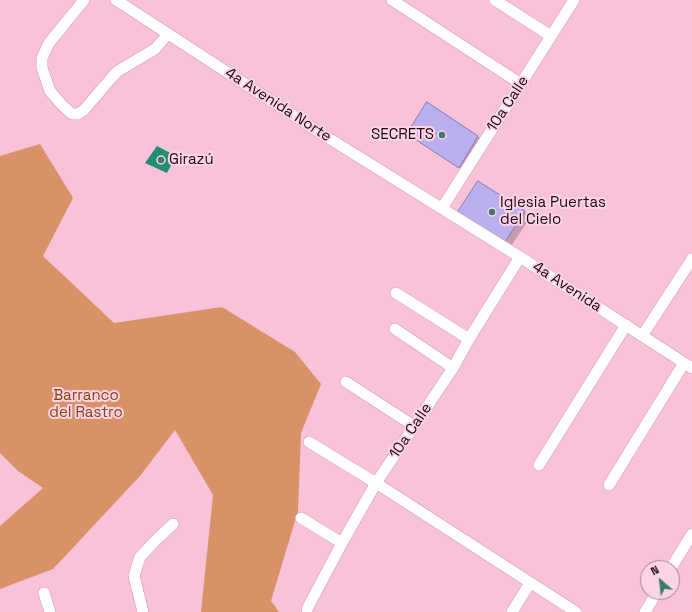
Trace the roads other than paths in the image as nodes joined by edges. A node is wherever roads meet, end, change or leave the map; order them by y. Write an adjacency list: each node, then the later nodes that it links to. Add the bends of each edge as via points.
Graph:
1 (84, 0): 6 (street, via 49,43 42,58 42,68 50,91 72,114 84,110 118,71 155,49)
2 (116, 0): 6 (street, 4a Avenida Norte)
3 (392, 0): 8 (street)
4 (495, 0): 7 (street)
5 (574, 0): 7 (street, 10a Calle)
6 (168, 34): 9 (street, 4a Avenida Norte)
7 (551, 36): 8 (street, 10a Calle)
8 (521, 84): 9 (street, 10a Calle)
9 (442, 208): 10 (street, 4a Avenida)
10 (520, 257): 13 (street, 4a Avenida); 16 (street, 10a Calle)
11 (692, 259): 15 (street)
12 (396, 293): 16 (street)
13 (626, 325): 15 (street, 4a Avenida); 22 (street)
14 (395, 329): 18 (street)
15 (642, 336): 17 (street, 4a Avenida)
16 (469, 339): 18 (street, 10a Calle)
17 (688, 366): 24 (street)
18 (453, 368): 20 (street, 10a Calle)
19 (346, 382): 20 (street)
20 (414, 426): 23 (street, 10a Calle)
21 (310, 442): 23 (street)
22 (539, 466)
23 (376, 483): 28 (street, 10a Calle); 30 (street)
24 (609, 485)
25 (301, 518): 28 (street)
26 (173, 524): 35 (street, via 140,557 134,576)
27 (692, 534): 29 (street)
28 (342, 543): 33 (street, 10a Calle)
29 (676, 560)
30 (530, 583): 36 (street); 37 (street)
31 (44, 593): 34 (street)
32 (652, 600): 38 (street)
33 (307, 608)
34 (50, 612)
35 (143, 612)
36 (512, 612)
37 (576, 612)
38 (645, 612)

